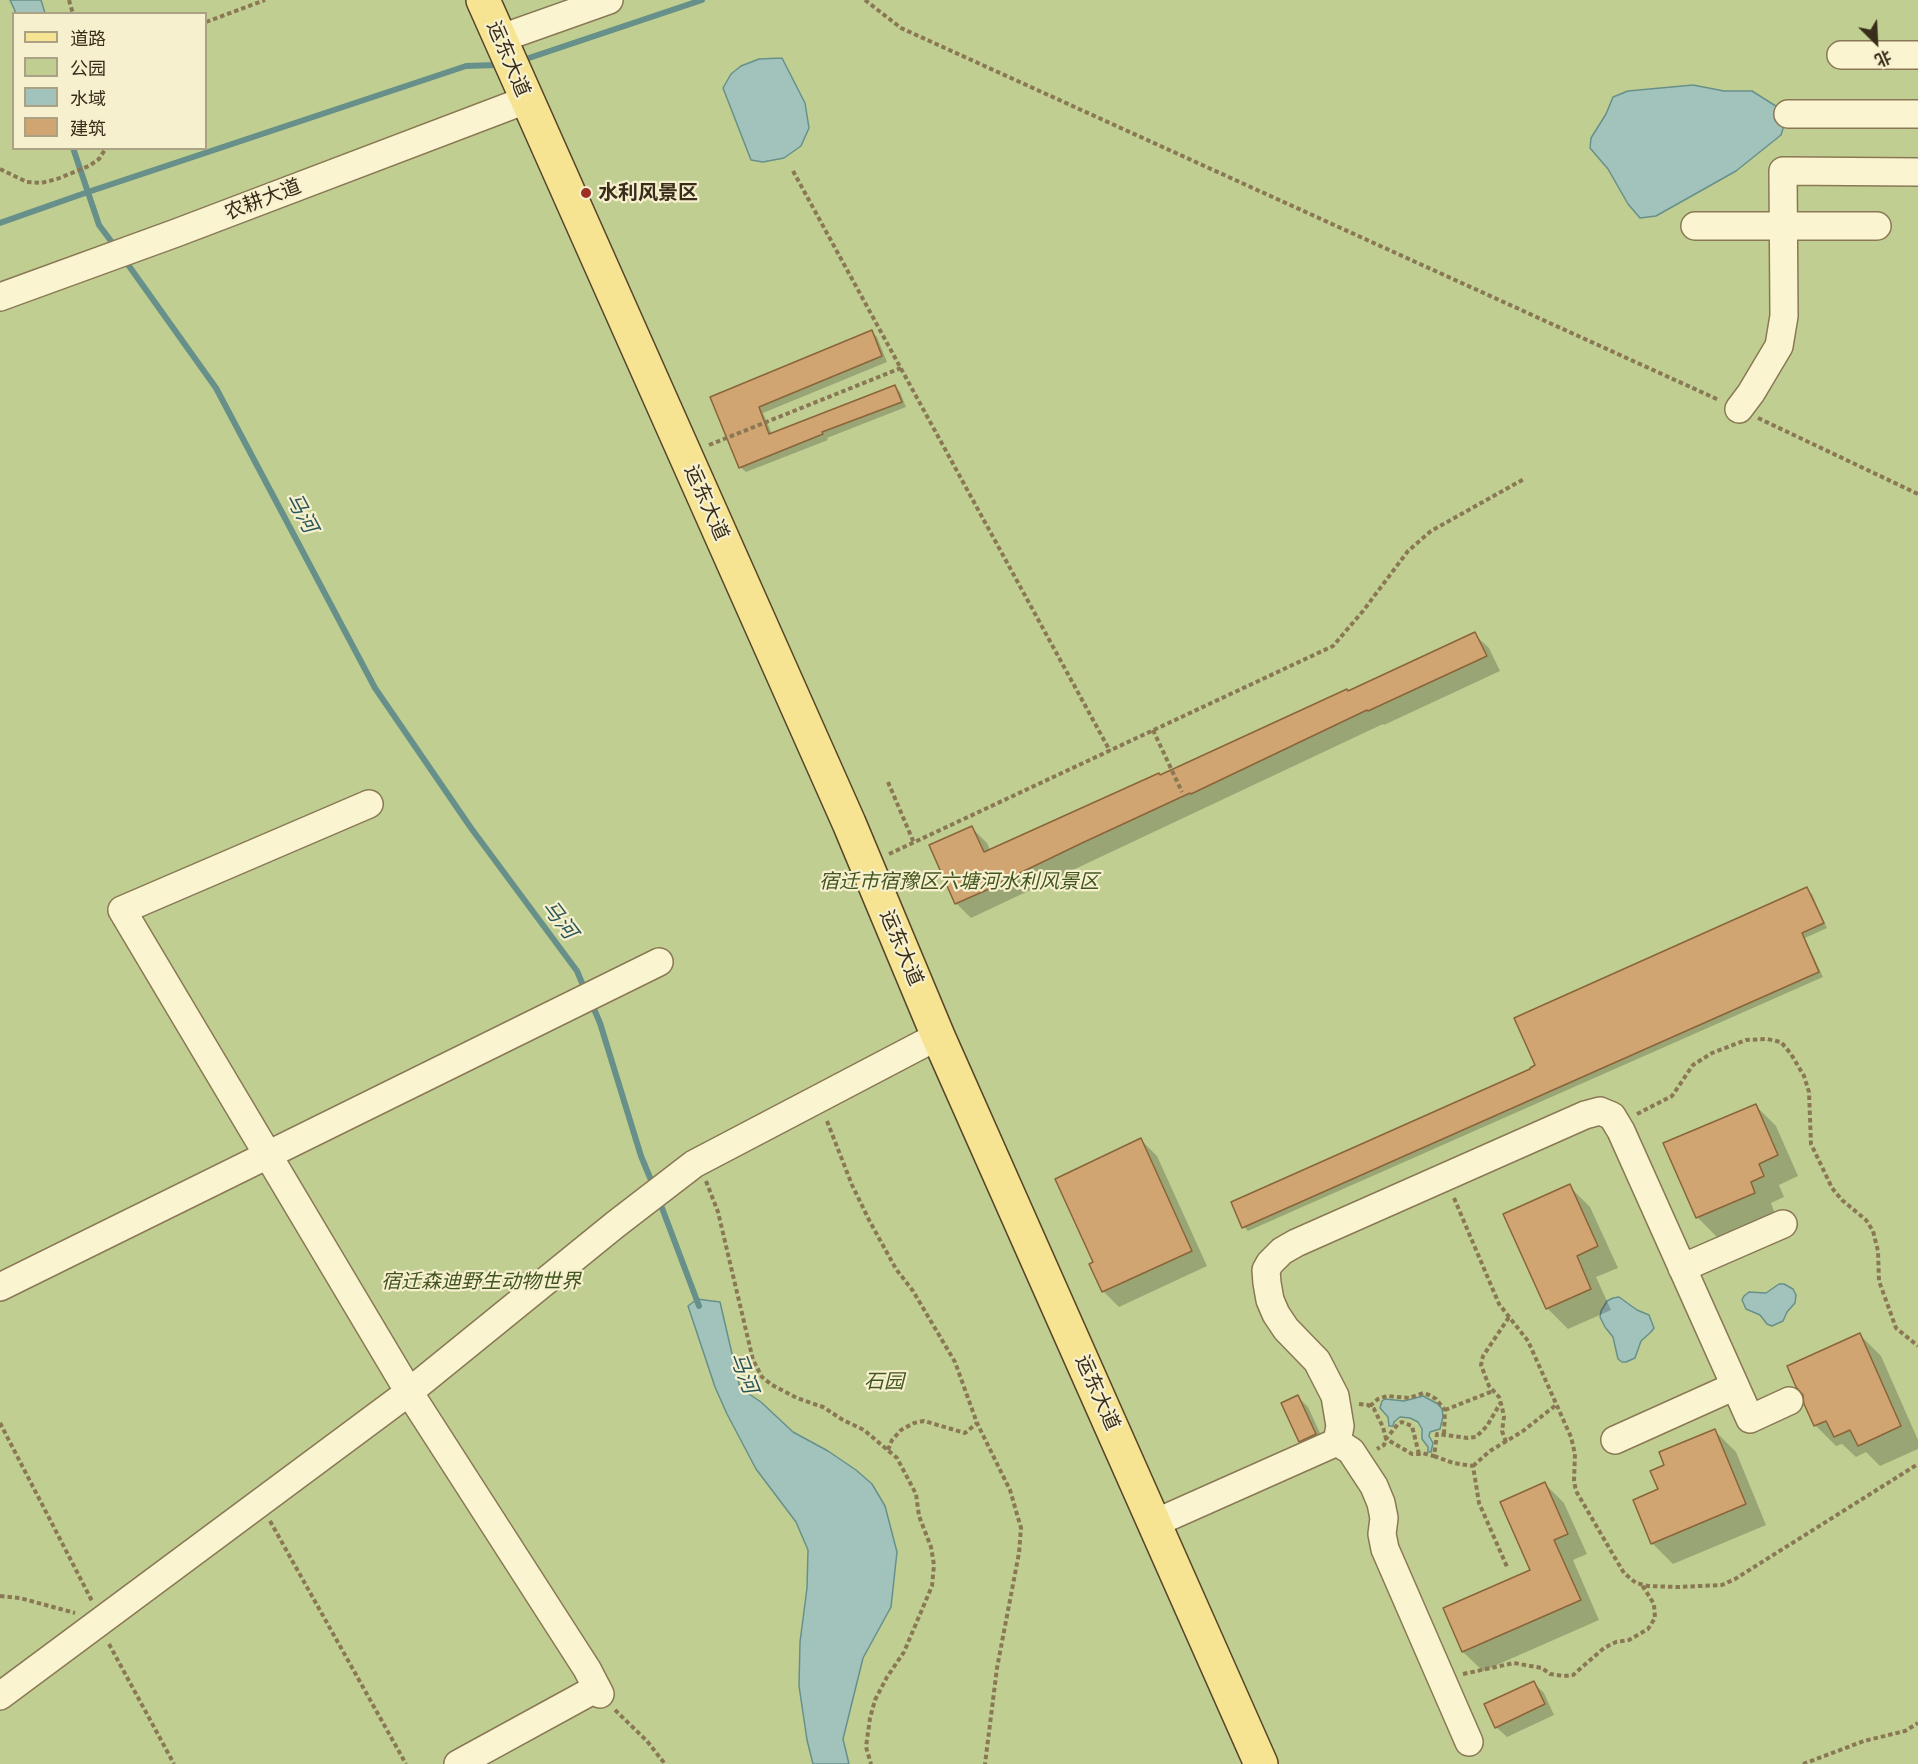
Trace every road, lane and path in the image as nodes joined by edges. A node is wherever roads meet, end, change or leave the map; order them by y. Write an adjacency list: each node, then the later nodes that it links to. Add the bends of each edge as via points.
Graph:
1 (265, 0): 5 (path)
2 (483, 0): 6 (main road, 运东大道)
3 (865, 0): 21 (path, via 902,28)
4 (596, 2): 6 (street)
5 (207, 22)
6 (499, 39): 9 (main road, 运东大道)
7 (1841, 55): 8 (street)
8 (1918, 55)
9 (526, 100): 19 (street, 农耕大道); 22 (main road, 运东大道)
10 (1788, 114): 11 (street)
11 (1918, 114)
12 (105, 150): 13 (path, via 89,166 41,183 27,182)
13 (0, 169)
14 (793, 171): 20 (path)
15 (1918, 172): 17 (street, via 1783,171)
16 (1695, 226): 17 (street)
17 (1784, 226): 18 (street); 21 (street, via 1784,316 1779,346)
18 (1877, 226)
19 (0, 297)
20 (901, 368): 22 (path); 26 (path)
21 (1739, 409): 24 (path)
22 (684, 454): 31 (main road, 运东大道)
23 (1524, 479): 25 (path, via 1431,531 1408,551 1333,646)
24 (1918, 494)
25 (1153, 730): 26 (path); 28 (path)
26 (1110, 751): 30 (path)
27 (888, 782): 30 (path)
28 (1182, 792)
29 (369, 804): 36 (street, via 122,910)
30 (914, 843): 31 (path)
31 (866, 865): 33 (main road, 运东大道)
32 (658, 962): 36 (street)
33 (938, 1036): 34 (street); 65 (main road, 运东大道)
34 (819, 1099): 37 (street); 53 (path, via 869,1220 956,1362)
35 (1617, 1124): 39 (street); 42 (path, via 1672,1096 1693,1065 1712,1053 1746,1040 1781,1042 1809,1092 1811,1144 1832,1188 1873,1231 1879,1281 1896,1328); 51 (street, via 1612,1116 1600,1111 1585,1115 1296,1242 1270,1263 1267,1283 1276,1314 1317,1361)
36 (267, 1154): 40 (street); 45 (street)
37 (703, 1169): 45 (street, via 616,1224); 59 (path, via 718,1212 753,1360 762,1377 864,1430)
38 (1783, 1224): 39 (street)
39 (1682, 1268): 43 (street)
40 (0, 1287)
41 (1509, 1317): 44 (path, via 1481,1365)
42 (1918, 1346)
43 (1735, 1386): 46 (street, via 1750,1419); 56 (street)
44 (1493, 1391): 47 (path); 50 (path)
45 (409, 1392): 64 (street); 71 (street)
46 (1789, 1401)
47 (1501, 1402): 54 (path, via 1488,1426 1476,1437); 58 (path)
48 (1556, 1405): 58 (path)
49 (1370, 1406): 50 (path, via 1384,1396 1409,1398 1423,1393 1436,1399); 51 (path, via 1362,1403); 55 (path)
50 (1445, 1410): 54 (path)
51 (1339, 1412): 57 (street)
52 (0, 1423): 69 (path)
53 (977, 1423): 59 (path, via 965,1432 924,1421 914,1423 901,1430); 80 (path, via 1010,1490 1021,1528)
54 (1444, 1434): 61 (path, via 1437,1434)
55 (1386, 1439): 60 (path); 60 (path, via 1398,1424 1408,1424 1414,1430); 62 (path, via 1384,1445)
56 (1615, 1440)
57 (1337, 1442): 62 (street); 65 (street)
58 (1506, 1442): 63 (path)
59 (888, 1450): 79 (path, via 916,1494 934,1565 932,1586 904,1652 875,1700 866,1747)
60 (1419, 1454): 61 (path)
61 (1434, 1456): 63 (path)
62 (1358, 1460): 70 (street, via 1381,1503 1385,1550)
63 (1473, 1466): 66 (path, via 1479,1503)
64 (260, 1503): 69 (street); 76 (path)
65 (1155, 1523): 81 (main road, 运东大道)
66 (1508, 1569)
67 (1642, 1584): 70 (path, via 1654,1604 1655,1618 1648,1629 1604,1648 1573,1675 1550,1674 1542,1668 1515,1664)
68 (0, 1596): 69 (path)
69 (102, 1620): 72 (street); 75 (path, via 109,1643)
70 (1443, 1681): 74 (street)
71 (598, 1691): 77 (street); 78 (path)
72 (0, 1696)
73 (1918, 1723): 82 (path, via 1905,1731 1864,1741)
74 (1469, 1742)
75 (174, 1764)
76 (406, 1764)
77 (458, 1764)
78 (665, 1764)
79 (871, 1764)
80 (985, 1764)
81 (1261, 1764)
82 (1803, 1764)

